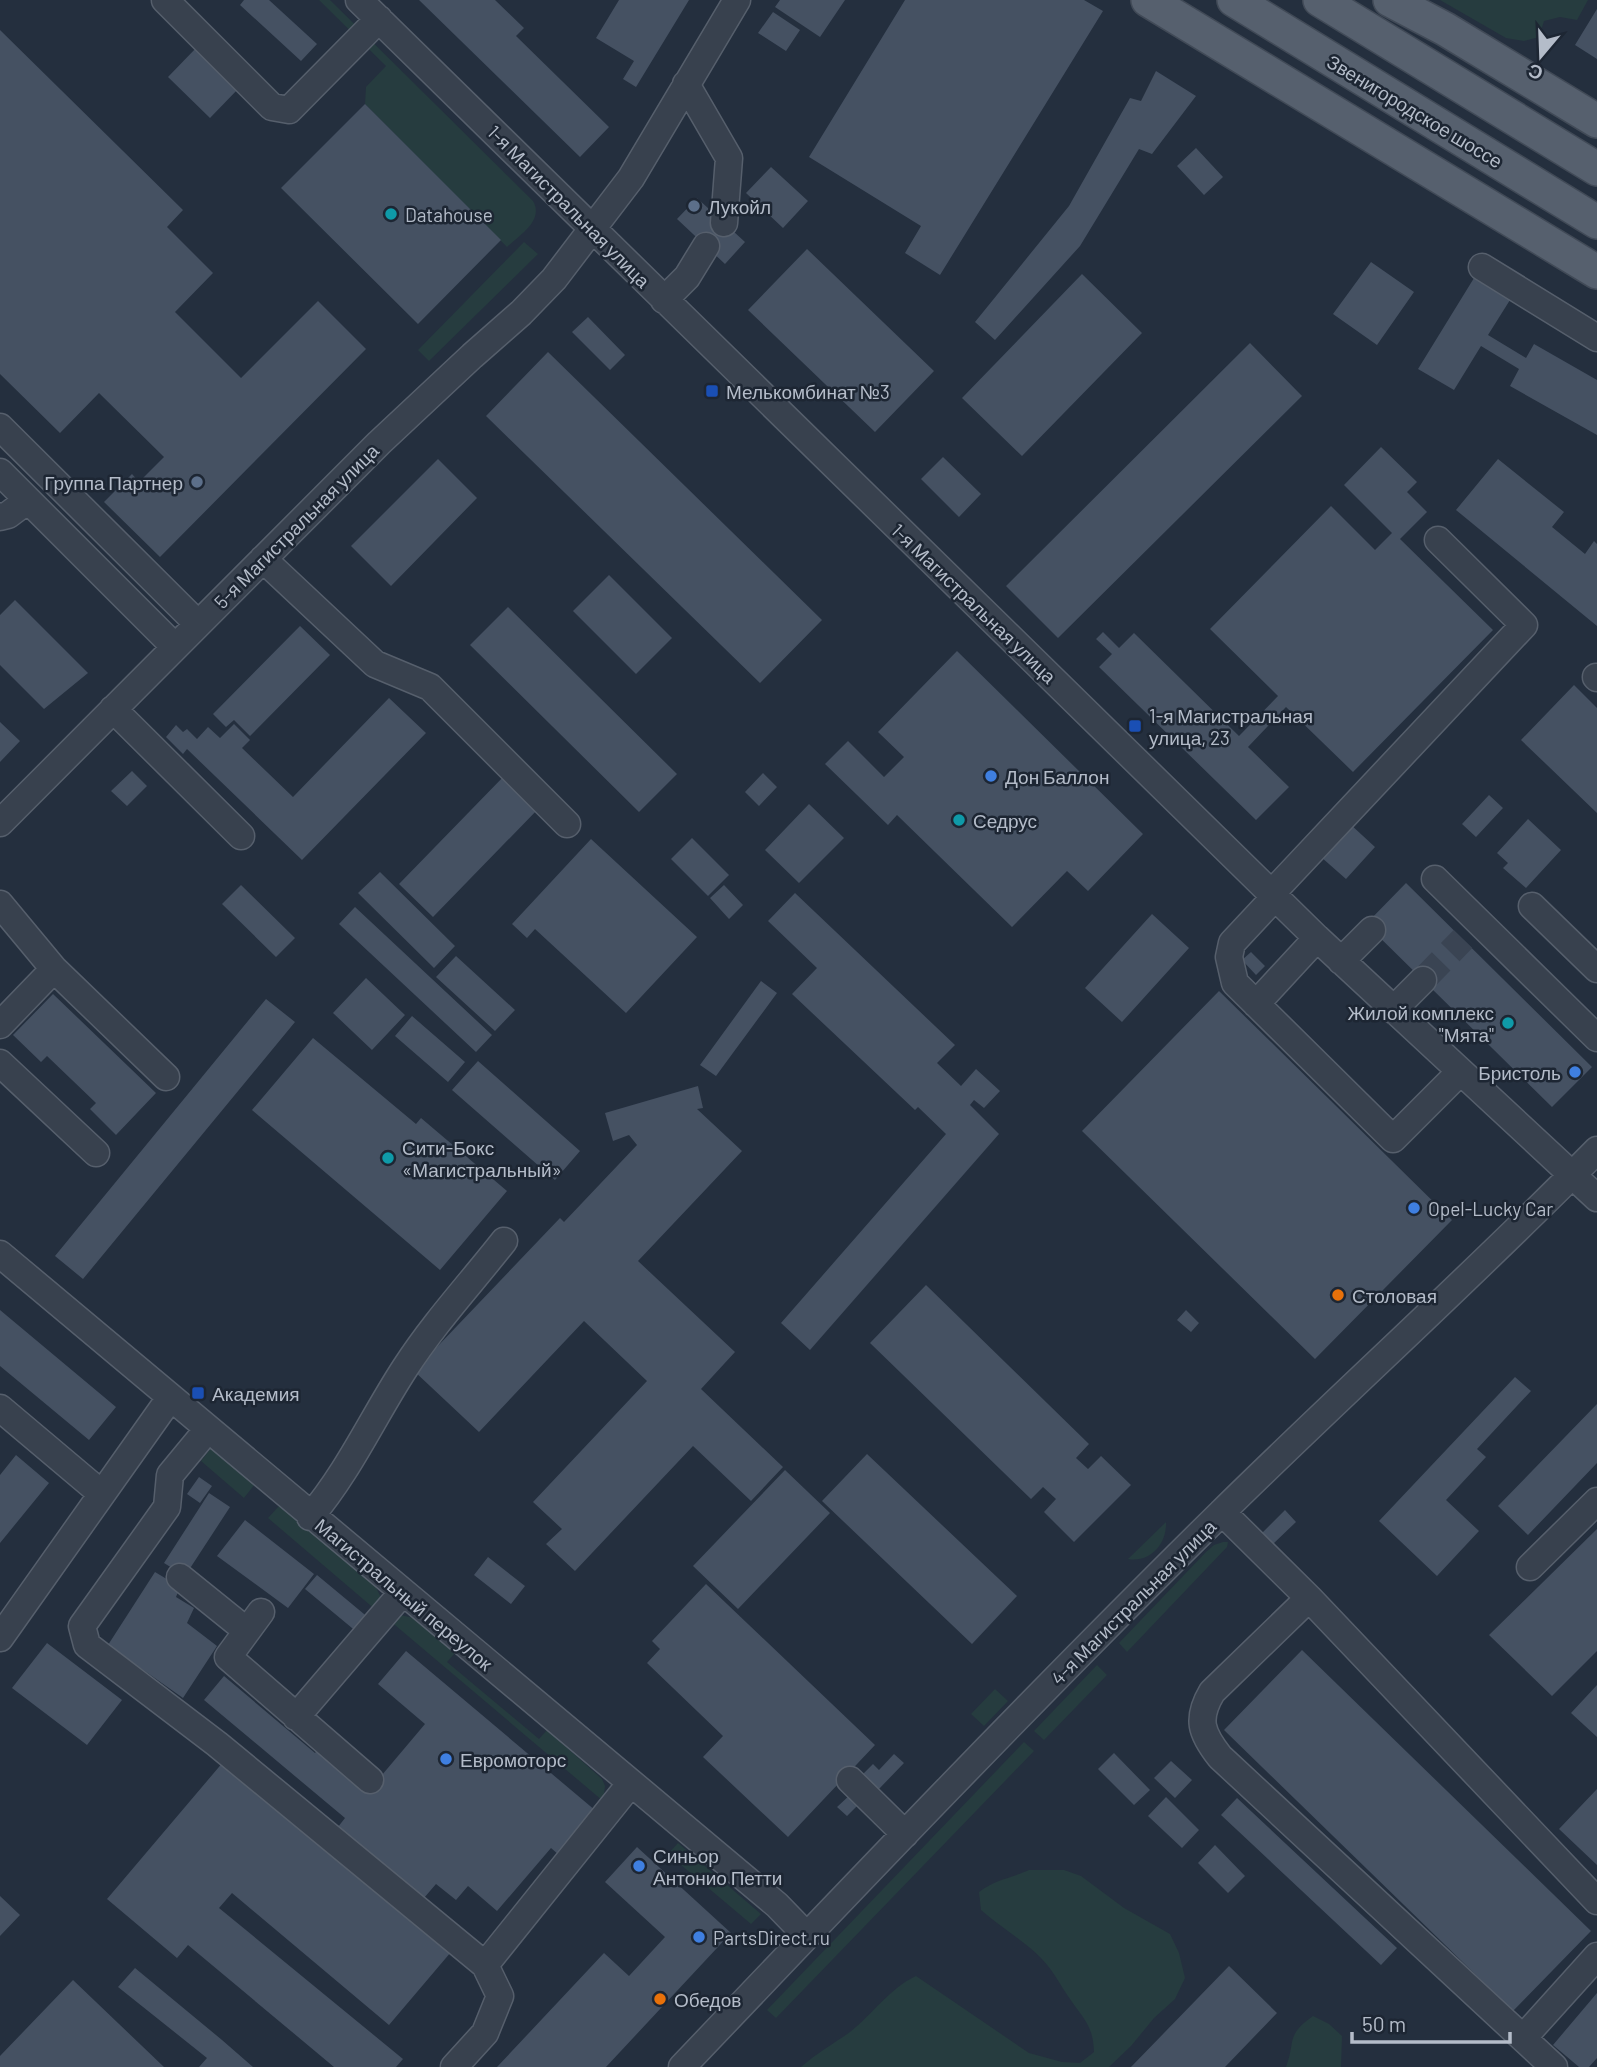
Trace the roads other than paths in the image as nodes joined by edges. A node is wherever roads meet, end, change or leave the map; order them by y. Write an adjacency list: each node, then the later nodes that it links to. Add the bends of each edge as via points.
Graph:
1 (359, 0): 8 (street, 1-я Магистральная улица)
2 (737, 0): 9 (street, 5-я Магистральная улица)
3 (1148, 0): 17 (main road)
4 (1234, 0): 12 (main road, Звенигородское шоссе)
5 (1320, 0): 11 (main road)
6 (1390, 0): 10 (main road)
7 (183, 6): 8 (street, via 272,107 289,110)
8 (379, 19): 14 (street, 1-я Магистральная улица)
9 (686, 84): 13 (street, via 729,158); 14 (street, 5-я Магистральная улица, via 631,178)
10 (1597, 121)
11 (1597, 169)
12 (1597, 222)
13 (724, 223)
14 (593, 231): 18 (street, 1-я Магистральная улица); 25 (street, 5-я Магистральная улица, via 521,313 379,443)
15 (706, 246): 18 (street, via 687,277)
16 (1482, 267): 19 (street)
17 (1597, 272)
18 (664, 300): 33 (street, 1-я Магистральная улица)
19 (1597, 338)
20 (0, 427): 26 (street)
21 (0, 472): 22 (street)
22 (28, 500): 23 (street); 27 (street)
23 (0, 517)
24 (1438, 540): 33 (street, via 1524,625)
25 (263, 559): 26 (street, 5-я Магистральная улица); 30 (street, via 375,664 430,687)
26 (198, 624): 27 (street, 5-я Магистральная улица)
27 (175, 647): 28 (street, 5-я Магистральная улица)
28 (113, 709): 29 (street, 5-я Магистральная улица); 31 (street)
29 (0, 823)
30 (567, 824)
31 (241, 836)
32 (1435, 878): 45 (street, via 1471,931)
33 (1273, 895): 37 (street, 1-я Магистральная улица); 42 (street, via 1232,943 1229,957 1235,983)
34 (0, 904): 39 (street)
35 (1532, 906): 40 (street)
36 (1372, 930): 38 (street)
37 (1317, 938): 38 (street, 1-я Магистральная улица); 42 (street)
38 (1341, 961): 43 (street, 1-я Магистральная улица)
39 (54, 969): 44 (street); 48 (street)
40 (1597, 969)
41 (1423, 980): 43 (street)
42 (1256, 1004): 47 (street, via 1394,1139)
43 (1394, 1010): 47 (street, 1-я Магистральная улица)
44 (0, 1025)
45 (1597, 1038)
46 (0, 1063): 50 (street)
47 (1460, 1072): 51 (street, 1-я Магистральная улица)
48 (166, 1077)
49 (1597, 1150): 51 (street, 4-я Магистральная улица)
50 (96, 1153)
51 (1573, 1174): 52 (street, 1-я Магистральная улица); 60 (street, 4-я Магистральная улица)
52 (1597, 1198)
53 (504, 1241): 61 (street, via 407,1364 346,1469)
54 (0, 1254): 55 (street, Магистральный переулок)
55 (170, 1398): 57 (street, Магистральный переулок); 58 (street)
56 (0, 1408): 58 (street)
57 (208, 1429): 61 (street, Магистральный переулок); 75 (street, via 170,1475 167,1507 82,1626 87,1645 217,1744)
58 (102, 1494): 66 (street)
59 (1597, 1501): 62 (street)
60 (1222, 1512): 65 (street); 71 (street, 4-я Магистральная улица)
61 (310, 1517): 64 (street, Магистральный переулок)
62 (1530, 1567)
63 (180, 1577): 67 (street, via 254,1621 228,1657)
64 (402, 1592): 67 (street); 70 (street, Магистральный переулок)
65 (1309, 1598): 72 (street); 76 (street, via 1212,1692 1202,1724 1208,1741)
66 (0, 1639)
67 (296, 1717): 68 (street)
68 (370, 1780)
69 (850, 1780): 71 (street)
70 (631, 1783): 73 (street, Магистральный переулок, via 777,1905); 75 (street)
71 (905, 1834): 73 (street, 4-я Магистральная улица)
72 (1597, 1901)
73 (807, 1936): 78 (street, 4-я Магистральная улица)
74 (1597, 1956): 76 (street)
75 (485, 1965): 77 (street, via 500,1996 485,2032)
76 (1523, 2038): 79 (street)
77 (454, 2067)
78 (681, 2067)
79 (1554, 2067)

